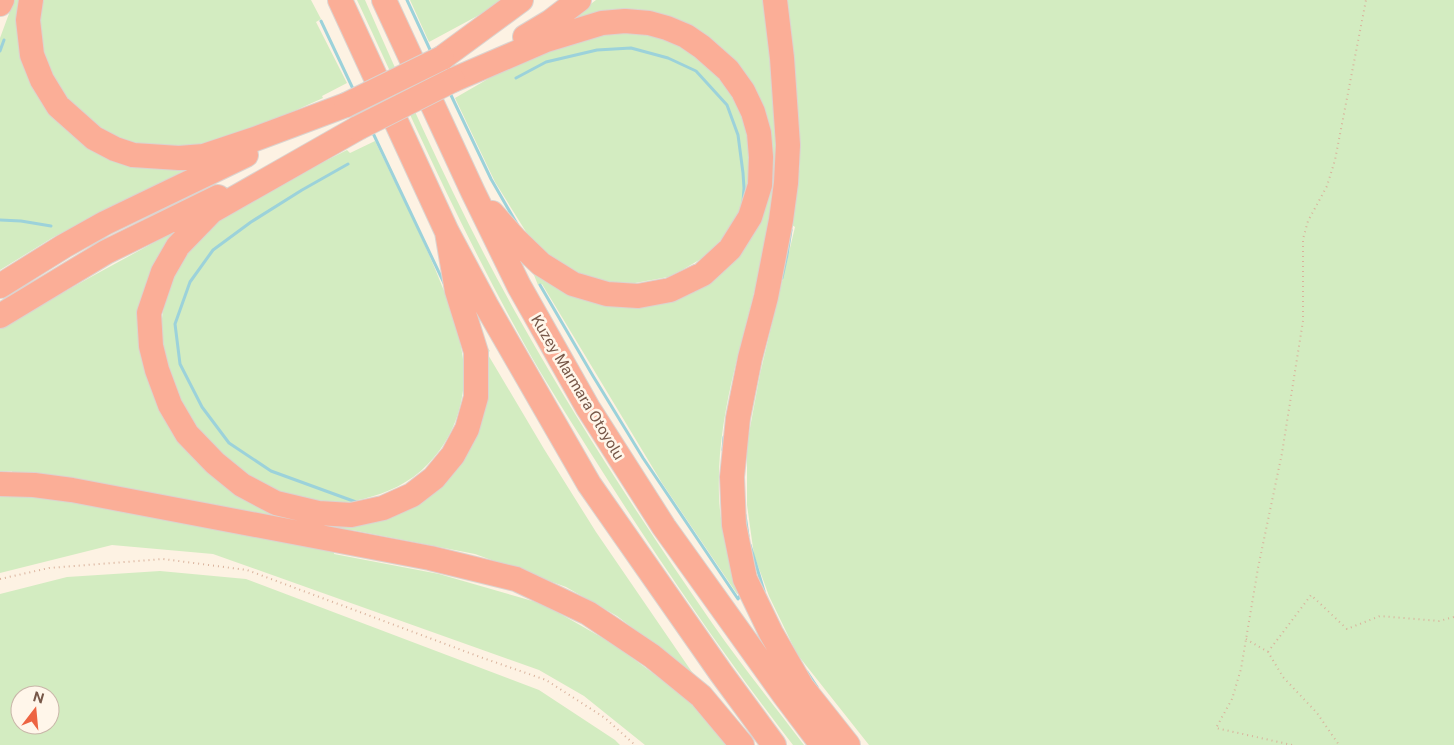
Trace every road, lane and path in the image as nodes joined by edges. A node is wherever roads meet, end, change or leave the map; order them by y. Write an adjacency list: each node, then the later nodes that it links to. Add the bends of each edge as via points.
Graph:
1 (2, 0): 9 (highway)
2 (30, 0): 13 (highway, via 28,20 32,55 58,106 94,138 133,155 204,156)
3 (328, 0): 11 (highway)
4 (340, 0): 11 (highway)
5 (521, 0): 13 (highway, bridge, via 442,58)
6 (579, 0): 12 (highway, via 550,22)
7 (775, 0): 28 (highway, via 788,145 786,183 766,297 738,418 732,477 734,525 745,579 771,633 802,686)
8 (1366, 0): 22 (path, via 1335,160 1304,239 1303,321)
9 (0, 4)
10 (387, 4): 15 (highway, Kuzey Marmara Otoyolu)
11 (355, 35): 16 (highway)
12 (453, 80): 14 (highway, bridge); 15 (highway, via 546,40 602,23 649,23 686,36 728,70 743,91 759,133 760,186 750,216 730,249 703,274 670,290 638,296 607,294 573,284 541,264)
13 (346, 105): 17 (highway, via 105,223)
14 (358, 128): 16 (highway, via 212,211 178,246 163,272 149,312 151,346 170,405 187,434 214,463 242,484 276,503 318,513 352,515 383,508 412,495 434,478 453,455 467,429 476,397 476,352 457,291); 18 (highway, via 106,252)
15 (473, 192): 27 (highway, Kuzey Marmara Otoyolu, via 519,286 588,408 664,527)
16 (447, 232): 26 (highway, via 589,484)
17 (0, 286)
18 (0, 316)
19 (0, 484): 25 (highway, via 34,484 196,513 430,558 516,579 588,613 652,656 701,696)
20 (0, 579): 24 (path, via 49,568 163,559 247,570 546,680 605,718)
21 (1454, 617): 23 (path, via 1439,621 1380,616 1347,629 1311,595)
22 (1246, 639): 23 (path); 29 (path, via 1232,699 1216,728)
23 (1268, 652): 30 (path, via 1283,678 1317,712)
24 (635, 745)
25 (742, 745)
26 (774, 745)
27 (822, 745)
28 (848, 745)
29 (1292, 745)
30 (1338, 745)

